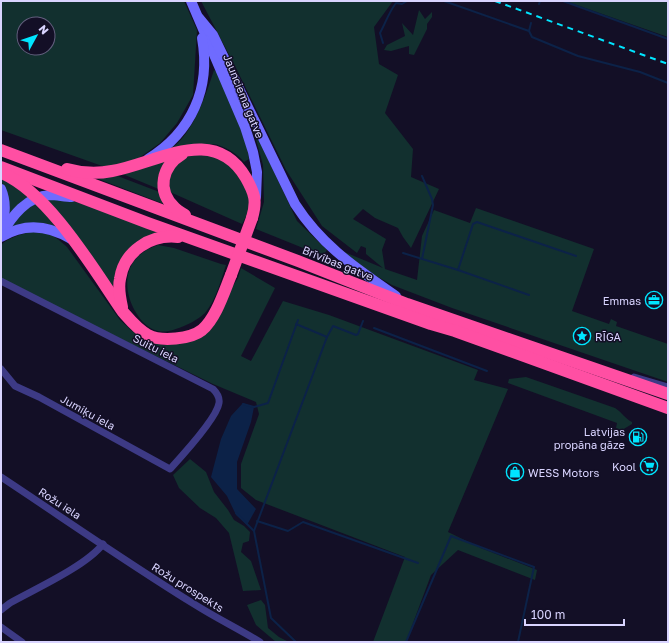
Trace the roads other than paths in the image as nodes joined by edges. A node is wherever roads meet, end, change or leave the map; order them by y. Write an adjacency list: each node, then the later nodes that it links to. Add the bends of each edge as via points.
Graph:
1 (191, 1): 2 (main road, Jaunciema gatve)
2 (199, 18): 6 (main road, via 205,52 204,75 195,108 179,134 167,146); 12 (main road, Jaunciema gatve, via 253,152 257,172); 19 (main road, via 213,35 302,215 339,256)
3 (1, 150): 5 (highway, Brīvības gatve)
4 (186, 151): 6 (highway); 12 (highway, via 212,150 229,157 247,180); 13 (highway, via 166,170 164,188 174,207)
5 (19, 158): 6 (highway, via 35,159 76,172 95,173); 13 (highway, Brīvības gatve)
6 (141, 163)
7 (1, 167): 11 (highway)
8 (1, 172): 10 (highway)
9 (1, 189): 14 (main road, via 5,210)
10 (38, 198): 11 (main road, via 52,195); 15 (main road, via 19,210); 16 (highway)
11 (89, 200): 17 (highway)
12 (256, 203): 20 (highway, bridge, via 231,275 212,318 202,330 189,336 164,339 149,336)
13 (198, 224): 19 (highway, Brīvības gatve)
14 (1, 230)
15 (1, 236): 16 (main road, via 18,230 40,227 60,232)
16 (74, 241): 20 (highway)
17 (227, 251): 20 (highway, via 216,251 170,236 145,243 134,251 125,264 120,278 119,296); 25 (highway)
18 (1, 281): 26 (street, Suitu iela, via 213,389 218,395 217,410)
19 (407, 304): 22 (highway, Brīvības gatve)
20 (123, 312)
21 (1, 369): 26 (street, Jumiķu iela, via 15,386)
22 (608, 373): 23 (street, via 644,379); 24 (highway, Brīvības gatve)
23 (668, 387)
24 (668, 394)
25 (668, 408)
26 (170, 469)
27 (1, 477): 28 (street, Rožu iela)
28 (105, 545): 29 (street, via 74,568); 32 (street, Rožu prospekts, via 195,605)
29 (1, 610)
30 (1, 627): 31 (street)
31 (22, 642)
32 (260, 642)

